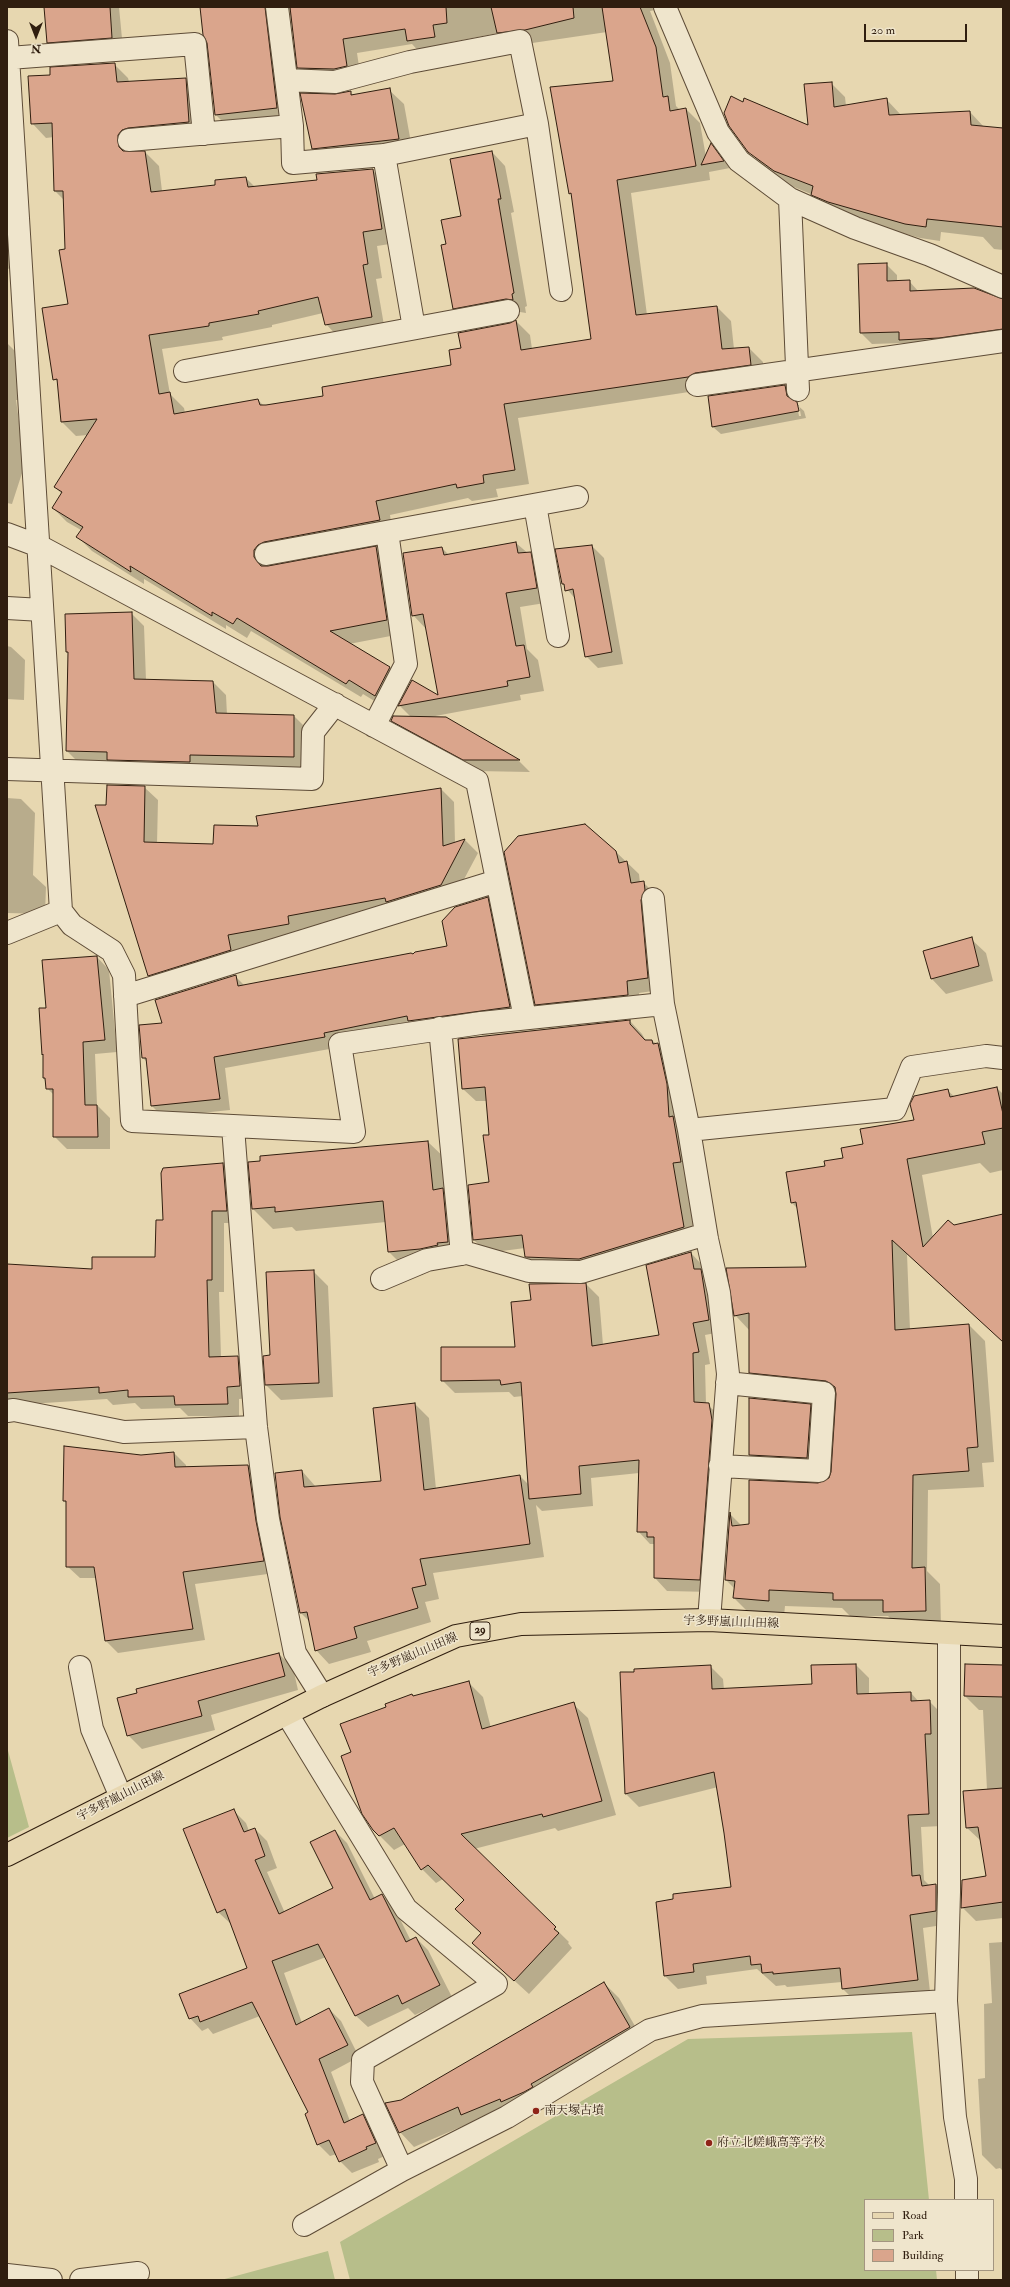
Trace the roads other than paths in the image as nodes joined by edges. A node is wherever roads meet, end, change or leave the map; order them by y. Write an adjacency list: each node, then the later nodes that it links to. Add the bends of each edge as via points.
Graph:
1 (276, 7): 4 (street)
2 (665, 7): 11 (street, via 718,132 738,161)
3 (8, 50): 5 (street); 8 (street, via 195,44)
4 (286, 80): 6 (street, via 335,82 410,62 520,41); 7 (street)
5 (9, 81): 14 (street)
6 (537, 124): 10 (street); 13 (street)
7 (292, 126): 8 (street); 10 (street, via 293,163)
8 (204, 134): 9 (street)
9 (129, 140)
10 (384, 155): 16 (street)
11 (790, 199): 12 (street); 19 (street)
12 (1003, 287)
13 (561, 290)
14 (15, 298): 25 (street)
15 (508, 311): 16 (street)
16 (414, 328): 18 (street)
17 (1003, 341): 19 (street)
18 (185, 371)
19 (798, 380): 20 (street)
20 (697, 385)
21 (577, 497): 22 (street)
22 (534, 505): 23 (street); 29 (street)
23 (387, 532): 26 (street); 31 (street, via 406,664)
24 (7, 534): 25 (street)
25 (39, 546): 28 (street); 30 (street)
26 (266, 554)
27 (7, 608): 28 (street)
28 (42, 610): 33 (street)
29 (558, 636)
30 (335, 704): 31 (street); 33 (street, via 313,732 312,779)
31 (374, 726): 34 (street, via 477,781)
32 (7, 769): 33 (street)
33 (52, 771): 36 (street)
34 (497, 882): 38 (street); 40 (street)
35 (653, 899): 39 (street)
36 (61, 911): 37 (street); 38 (street, via 72,926 112,951 124,975)
37 (7, 933)
38 (125, 996): 43 (street, via 132,1121)
39 (663, 1004): 40 (street); 44 (street)
40 (525, 1018): 41 (street)
41 (440, 1028): 43 (street, via 340,1044 354,1132); 46 (street)
42 (1003, 1058): 44 (street, via 986,1056 912,1067 895,1109)
43 (233, 1127): 50 (street)
44 (689, 1130): 45 (street)
45 (706, 1234): 46 (street, via 581,1272 529,1271 467,1253); 48 (street, via 719,1293)
46 (462, 1254): 47 (street, via 427,1260)
47 (382, 1279)
48 (727, 1383): 51 (street); 51 (street, via 824,1393 819,1471)
49 (7, 1411): 50 (street, via 14,1410 124,1432)
50 (256, 1427): 56 (street, via 268,1519 295,1653)
51 (720, 1466): 52 (street)
52 (709, 1620): 53 (main road, 宇多野嵐山山田線 / 29); 56 (main road, 宇多野嵐山山田線 / 29, via 521,1624 456,1636)
53 (949, 1634): 54 (main road, 宇多野嵐山山田線 / 29); 60 (street, via 949,1892)
54 (1003, 1636)
55 (80, 1667): 58 (street, via 92,1729)
56 (322, 1696): 57 (main road, 宇多野嵐山山田線 / 29)
57 (287, 1714): 58 (main road, 宇多野嵐山山田線 / 29); 61 (street, via 406,1909 496,1984 363,2060 362,2082)
58 (121, 1797): 59 (main road, 宇多野嵐山山田線 / 29)
59 (7, 1855)
60 (946, 2001): 61 (street, via 702,2016 650,2030 507,2117); 62 (street, via 955,2117 966,2179)
61 (402, 2170): 63 (street)
62 (966, 2199)
63 (304, 2225)
64 (138, 2273): 67 (street)
65 (7, 2275): 66 (street)
66 (51, 2280)
67 (81, 2280)

